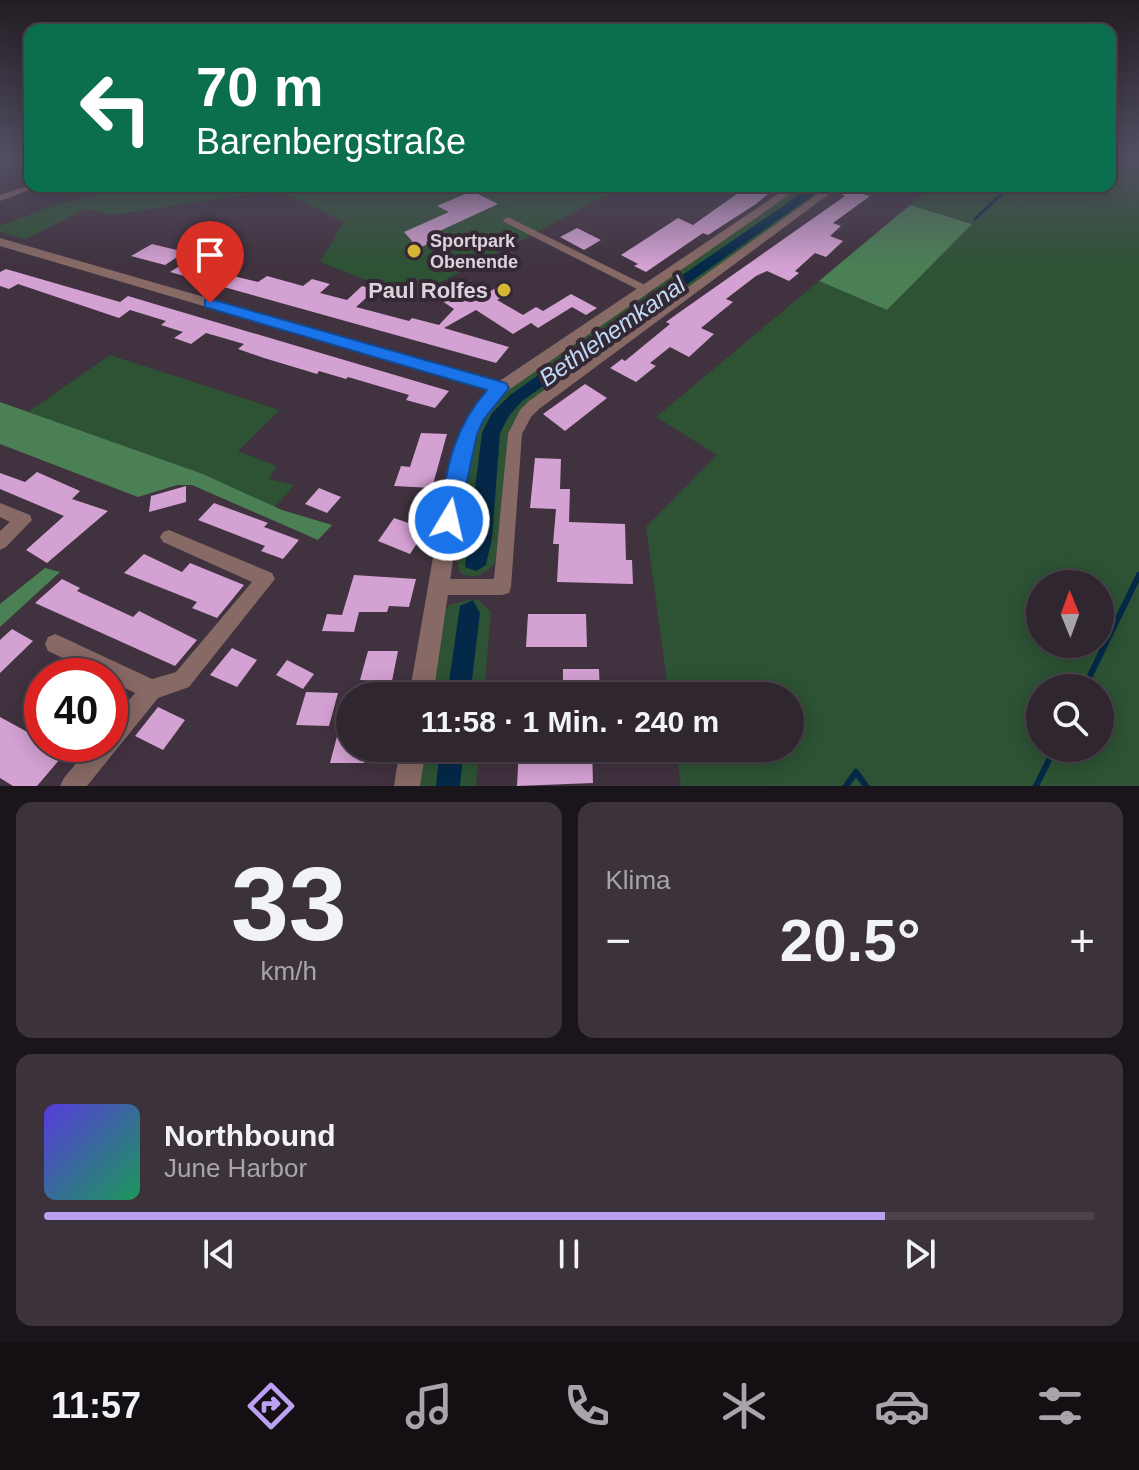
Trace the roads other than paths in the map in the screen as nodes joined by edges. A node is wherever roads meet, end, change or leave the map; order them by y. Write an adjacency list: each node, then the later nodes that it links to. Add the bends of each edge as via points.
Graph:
1 (787, 193): 5 (street)
2 (826, 193): 10 (street, via 525,414 513,443 502,587)
3 (508, 220): 5 (street)
4 (0, 242): 6 (street)
5 (645, 289): 6 (street)
6 (500, 388): 10 (street, via 476,416 463,449)
7 (0, 510): 9 (street, via 24,520)
8 (169, 537): 13 (street, via 266,579 182,680)
9 (0, 542)
10 (439, 587): 12 (street)
11 (55, 644): 13 (street)
12 (423, 682)
13 (151, 690): 14 (street)
14 (128, 718)
15 (92, 762): 17 (street)
16 (411, 762): 18 (street)
17 (72, 786)
18 (407, 786)

